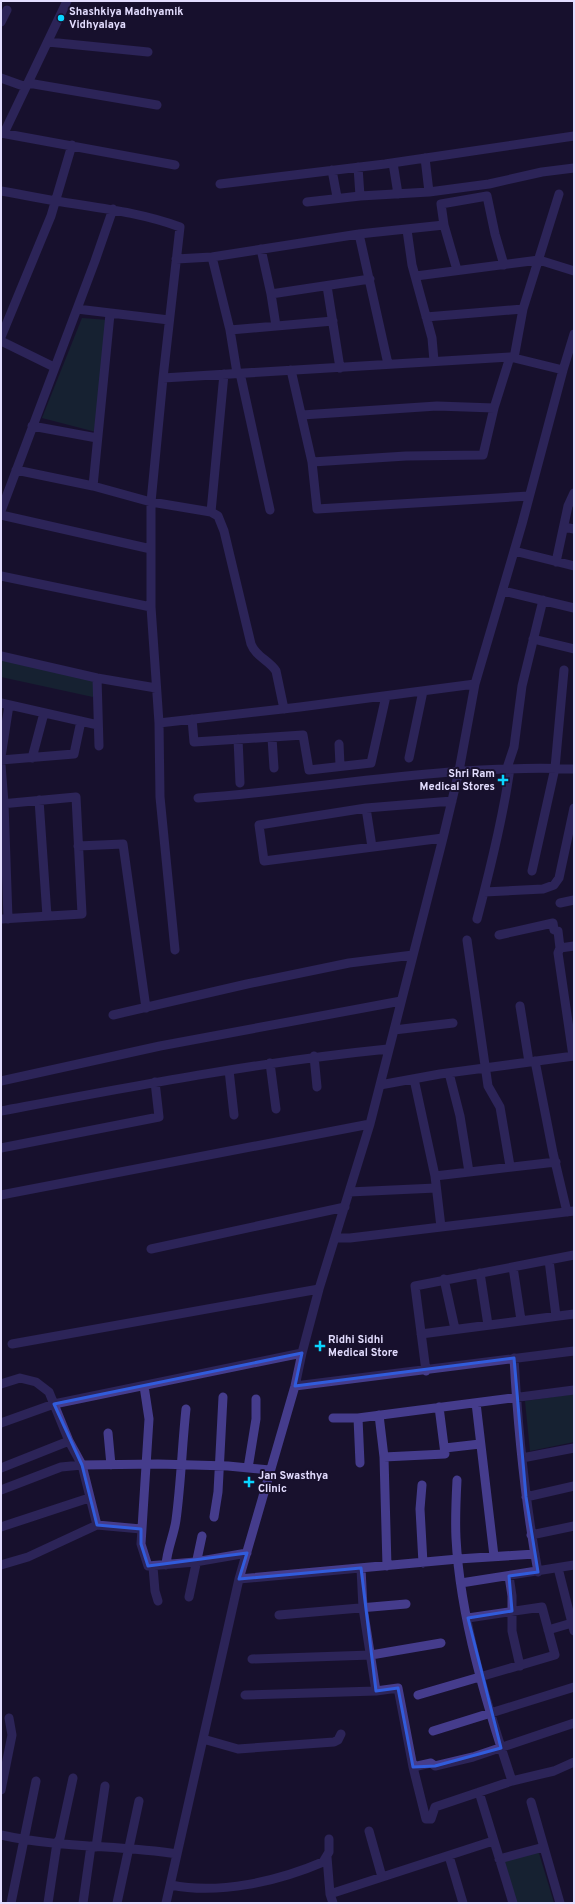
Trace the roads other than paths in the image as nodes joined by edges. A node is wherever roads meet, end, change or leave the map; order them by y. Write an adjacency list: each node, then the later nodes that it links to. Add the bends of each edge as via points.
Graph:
1 (67, 1): 4 (street)
2 (7, 10): 3 (street)
3 (1, 22)
4 (48, 42): 5 (street); 7 (street)
5 (148, 52)
6 (1, 78): 7 (street)
7 (27, 85): 8 (street); 9 (street)
8 (157, 105)
9 (3, 133): 11 (street)
10 (574, 136): 12 (street)
11 (72, 145): 14 (street); 25 (street)
12 (425, 158): 13 (street); 20 (street)
13 (393, 163): 15 (street); 21 (street)
14 (175, 165)
15 (358, 167): 17 (street); 23 (street)
16 (574, 168): 20 (street)
17 (332, 170): 18 (street); 24 (street)
18 (220, 184)
19 (1, 191): 25 (street)
20 (429, 192): 21 (street)
21 (398, 194): 23 (street)
22 (559, 194): 34 (street)
23 (360, 196): 24 (street)
24 (337, 198): 26 (street)
25 (56, 201): 27 (street); 51 (street)
26 (307, 202)
27 (113, 209): 33 (street, via 160,220 180,228); 42 (street)
28 (444, 225): 29 (street); 35 (street, via 441,204 487,196); 36 (street)
29 (407, 230): 30 (street); 38 (street)
30 (360, 234): 31 (street); 39 (street)
31 (260, 249): 32 (street); 41 (street)
32 (212, 257): 33 (street); 49 (street)
33 (176, 259): 46 (street)
34 (539, 260): 35 (street); 37 (street); 43 (street)
35 (504, 265): 36 (street)
36 (457, 270): 38 (street)
37 (574, 271)
38 (416, 276): 45 (street)
39 (370, 279): 40 (street); 55 (street)
40 (327, 286): 41 (street); 47 (street)
41 (272, 294): 48 (street)
42 (77, 309): 44 (street); 56 (street)
43 (523, 309): 45 (street); 53 (street)
44 (110, 314): 46 (street); 66 (street)
45 (426, 317): 54 (street, via 432,338)
46 (169, 320): 62 (street)
47 (332, 321): 48 (street); 57 (street)
48 (276, 326): 49 (street)
49 (230, 330): 60 (street)
50 (574, 334): 59 (street)
51 (1, 337)
52 (1, 342): 56 (street)
53 (512, 357): 54 (street); 59 (street); 63 (street)
54 (434, 361): 55 (street)
55 (388, 364): 57 (street)
56 (54, 367): 65 (street)
57 (340, 368): 58 (street)
58 (291, 370): 60 (street); 64 (street)
59 (563, 370): 71 (street)
60 (239, 373): 61 (street); 73 (street)
61 (224, 374): 62 (street); 75 (street)
62 (163, 378): 72 (street)
63 (494, 408): 64 (street, via 437,406); 67 (street, via 483,455 406,456)
64 (302, 415): 67 (street)
65 (32, 426): 66 (street); 68 (street)
66 (97, 438): 69 (street)
67 (312, 462): 71 (street, via 316,509)
68 (16, 470): 69 (street); 74 (street)
69 (93, 486): 72 (street)
70 (574, 493): 77 (street, via 568,506)
71 (529, 496): 80 (street)
72 (152, 502): 75 (street); 79 (street)
73 (270, 510)
74 (1, 511)
75 (211, 512): 98 (street, via 221,520 251,644 258,655 276,670)
76 (1, 515): 79 (street)
77 (564, 527): 78 (street); 81 (street)
78 (574, 529)
79 (151, 549): 86 (street)
80 (514, 551): 81 (street); 84 (street)
81 (556, 562): 82 (street)
82 (574, 566)
83 (1, 576): 86 (street)
84 (503, 591): 85 (street); 93 (street)
85 (543, 600): 87 (street); 88 (street)
86 (151, 607): 94 (street)
87 (574, 608)
88 (533, 639): 89 (street); 114 (street)
89 (574, 649)
90 (1, 656): 92 (street)
91 (564, 670): 115 (street)
92 (97, 678): 94 (street); 103 (street)
93 (475, 684): 95 (street); 117 (street)
94 (156, 688): 102 (street)
95 (423, 691): 96 (street); 110 (street)
96 (386, 696): 98 (street); 112 (street, via 371,763)
97 (5, 704): 99 (street); 108 (street)
98 (284, 709): 100 (street)
99 (44, 713): 101 (street); 109 (street)
100 (192, 719): 102 (street); 105 (street, via 194,742)
101 (81, 721): 103 (street); 109 (street, via 74,754)
102 (159, 723): 139 (street, via 160,797)
103 (98, 724): 107 (street)
104 (272, 738): 105 (street); 112 (street, via 303,735 309,770); 113 (street)
105 (238, 739): 118 (street)
106 (339, 744): 112 (street)
107 (99, 746)
108 (1, 758): 109 (street)
109 (32, 758)
110 (409, 758)
111 (1, 765): 122 (street)
112 (340, 765)
113 (274, 768)
114 (508, 768): 115 (street); 117 (street); 129 (street, via 507,792)
115 (555, 768): 116 (street); 128 (street)
116 (574, 769)
117 (459, 770): 119 (street); 121 (street)
118 (240, 783)
119 (198, 798)
120 (39, 800): 122 (street); 126 (street, via 76,797); 132 (street)
121 (452, 801): 123 (street); 125 (street)
122 (2, 804): 133 (street)
123 (366, 808): 127 (street); 127 (street, via 259,825 264,861)
124 (574, 808): 129 (street, via 559,878 554,885 543,889)
125 (443, 838): 127 (street); 140 (street)
126 (78, 846): 132 (street, via 82,914); 144 (street, via 123,844)
127 (372, 847)
128 (532, 871)
129 (484, 892): 134 (street)
130 (574, 900): 131 (street)
131 (560, 903)
132 (47, 916): 133 (street)
133 (4, 919)
134 (477, 919)
135 (499, 935): 138 (street, via 553,923 554,930 558,931)
136 (466, 940): 153 (street)
137 (574, 946): 138 (street)
138 (560, 948): 141 (street, via 558,953)
139 (175, 950)
140 (413, 955): 142 (street); 144 (street, via 325,968)
141 (569, 1000): 150 (street)
142 (401, 1001): 147 (street); 157 (street, via 160,1046)
143 (520, 1006): 151 (street)
144 (146, 1008): 145 (street)
145 (113, 1015)
146 (453, 1024): 147 (street)
147 (394, 1030): 148 (street)
148 (388, 1049): 149 (street); 159 (street)
149 (314, 1056): 152 (street); 160 (street)
150 (573, 1056): 151 (street)
151 (532, 1062): 153 (street); 166 (street)
152 (270, 1064): 154 (street); 161 (street)
153 (485, 1068): 155 (street); 167 (street, via 489,1090 500,1107)
154 (229, 1070): 158 (street); 163 (street)
155 (449, 1073): 156 (street); 168 (street, via 460,1116)
156 (414, 1079): 159 (street); 169 (street)
157 (1, 1081)
158 (155, 1082): 162 (street); 165 (street, via 159,1117)
159 (380, 1085): 164 (street)
160 (317, 1087)
161 (276, 1109)
162 (1, 1111)
163 (234, 1115)
164 (370, 1124): 171 (street); 172 (street)
165 (1, 1148)
166 (556, 1162): 167 (street); 174 (street)
167 (510, 1166): 168 (street)
168 (469, 1172): 169 (street)
169 (435, 1176): 170 (street)
170 (436, 1188): 171 (street); 175 (street)
171 (349, 1192): 173 (street)
172 (1, 1195)
173 (345, 1207): 176 (street); 177 (street)
174 (571, 1212): 175 (street)
175 (441, 1227): 176 (street)
176 (335, 1238): 183 (street)
177 (151, 1249)
178 (574, 1255): 179 (street)
179 (549, 1260): 180 (street); 185 (street)
180 (513, 1267): 181 (street); 186 (street)
181 (480, 1273): 182 (street); 187 (street)
182 (444, 1279): 188 (street); 189 (street, via 415,1286)
183 (320, 1289): 190 (street); 192 (street)
184 (574, 1314): 185 (street)
185 (556, 1316): 186 (street)
186 (521, 1320): 187 (street)
187 (488, 1326): 188 (street)
188 (456, 1329): 189 (street)
189 (421, 1334): 194 (street)
190 (12, 1344)
191 (574, 1351): 193 (street)
192 (302, 1353): 196 (street); 197 (street)
193 (514, 1358): 194 (street); 200 (street)
194 (426, 1370): 197 (street)
195 (1, 1384): 203 (street, via 20,1378 36,1382 49,1392)
196 (144, 1386): 203 (street); 219 (street, via 149,1419)
197 (295, 1386): 225 (street)
198 (574, 1390): 200 (street)
199 (222, 1397): 222 (street)
200 (516, 1398): 202 (street); 216 (street)
201 (256, 1399): 224 (street, via 256,1419)
202 (476, 1403): 204 (street); 212 (street)
203 (54, 1404): 209 (street); 211 (street)
204 (439, 1407): 206 (street); 213 (street)
205 (186, 1408): 221 (street)
206 (378, 1415): 208 (street); 215 (street)
207 (333, 1418): 208 (street)
208 (358, 1418): 217 (street)
209 (1, 1423)
210 (108, 1433): 218 (street)
211 (69, 1441): 220 (street); 223 (street)
212 (480, 1444): 213 (street); 241 (street)
213 (445, 1448): 215 (street, via 446,1454)
214 (574, 1448): 216 (street)
215 (384, 1457): 248 (street)
216 (522, 1458): 230 (street)
217 (360, 1463)
218 (111, 1464): 219 (street); 220 (street)
219 (146, 1464): 221 (street); 236 (street)
220 (82, 1465): 229 (street, via 61,1467); 231 (street)
221 (182, 1465): 222 (street); 246 (street, via 176,1523)
222 (219, 1466): 224 (street); 232 (street)
223 (1, 1468)
224 (248, 1468): 225 (street)
225 (270, 1470): 239 (street)
226 (457, 1480): 242 (street)
227 (422, 1485): 244 (street, via 420,1509)
228 (574, 1486): 230 (street)
229 (1, 1490)
230 (526, 1497): 237 (street)
231 (89, 1498): 233 (street); 235 (street)
232 (214, 1517)
233 (97, 1525): 236 (street); 245 (street, via 28,1557)
234 (574, 1526): 237 (street)
235 (1, 1527)
236 (141, 1529): 249 (street, via 141,1544 148,1566)
237 (531, 1535): 240 (street)
238 (202, 1536): 243 (street)
239 (247, 1553): 243 (street); 254 (street)
240 (535, 1554): 241 (street); 252 (street)
241 (494, 1556): 242 (street)
242 (458, 1559): 244 (street); 255 (street)
243 (195, 1562): 246 (street); 256 (street)
244 (423, 1563): 248 (street)
245 (1, 1565)
246 (166, 1565): 249 (street)
247 (574, 1565): 251 (street)
248 (387, 1566): 250 (street)
249 (153, 1567): 257 (street)
250 (361, 1568): 254 (street); 260 (street)
251 (558, 1568): 252 (street); 258 (street)
252 (538, 1572): 253 (street)
253 (510, 1576): 255 (street); 261 (street)
254 (239, 1579): 280 (street)
255 (461, 1583): 263 (street)
256 (189, 1597)
257 (158, 1601)
258 (571, 1603): 264 (street)
259 (406, 1604): 260 (street)
260 (363, 1608): 262 (street); 267 (street)
261 (512, 1611): 263 (street); 265 (street, via 542,1607); 269 (street, via 512,1631)
262 (280, 1615)
263 (468, 1618): 270 (street)
264 (573, 1627): 265 (street)
265 (548, 1630): 269 (street, via 555,1655)
266 (441, 1643): 267 (street)
267 (370, 1655): 268 (street); 272 (street)
268 (252, 1659)
269 (520, 1666): 270 (street)
270 (482, 1677): 274 (street); 275 (street)
271 (574, 1687): 275 (street)
272 (376, 1691): 273 (street); 283 (street, via 398,1688)
273 (245, 1695)
274 (418, 1695)
275 (490, 1713): 278 (street); 281 (street)
276 (9, 1718): 288 (street, via 12,1735)
277 (574, 1723): 281 (street)
278 (433, 1731)
279 (341, 1734): 280 (street, via 334,1742 258,1748 238,1748)
280 (203, 1739): 301 (street)
281 (501, 1748): 283 (street, via 435,1766 431,1763); 286 (street)
282 (574, 1762): 286 (street, via 554,1771)
283 (413, 1767): 289 (street, via 426,1819 432,1819 436,1806)
284 (73, 1778): 297 (street)
285 (36, 1781): 295 (street)
286 (512, 1781): 289 (street)
287 (105, 1786): 298 (street)
288 (1, 1790)
289 (478, 1792): 296 (street)
290 (139, 1801): 300 (street)
291 (531, 1802): 299 (street)
292 (368, 1831): 305 (street)
293 (1, 1835): 295 (street)
294 (329, 1839): 303 (street)
295 (24, 1840): 297 (street); 309 (street)
296 (494, 1841): 302 (street); 304 (street)
297 (57, 1843): 298 (street); 310 (street)
298 (94, 1846): 300 (street); 311 (street)
299 (544, 1847): 304 (street); 315 (street)
300 (128, 1850): 301 (street); 312 (street)
301 (177, 1854): 306 (street)
302 (449, 1856): 305 (street); 308 (street)
303 (327, 1857): 306 (street, via 323,1862 313,1866 238,1886 185,1888); 307 (street)
304 (499, 1859): 314 (street)
305 (382, 1877): 307 (street)
306 (171, 1885): 313 (street)
307 (332, 1899)
308 (460, 1902)
309 (11, 1903)
310 (48, 1903)
311 (83, 1903)
312 (117, 1903)
313 (166, 1903)
314 (513, 1903)
315 (560, 1903)

